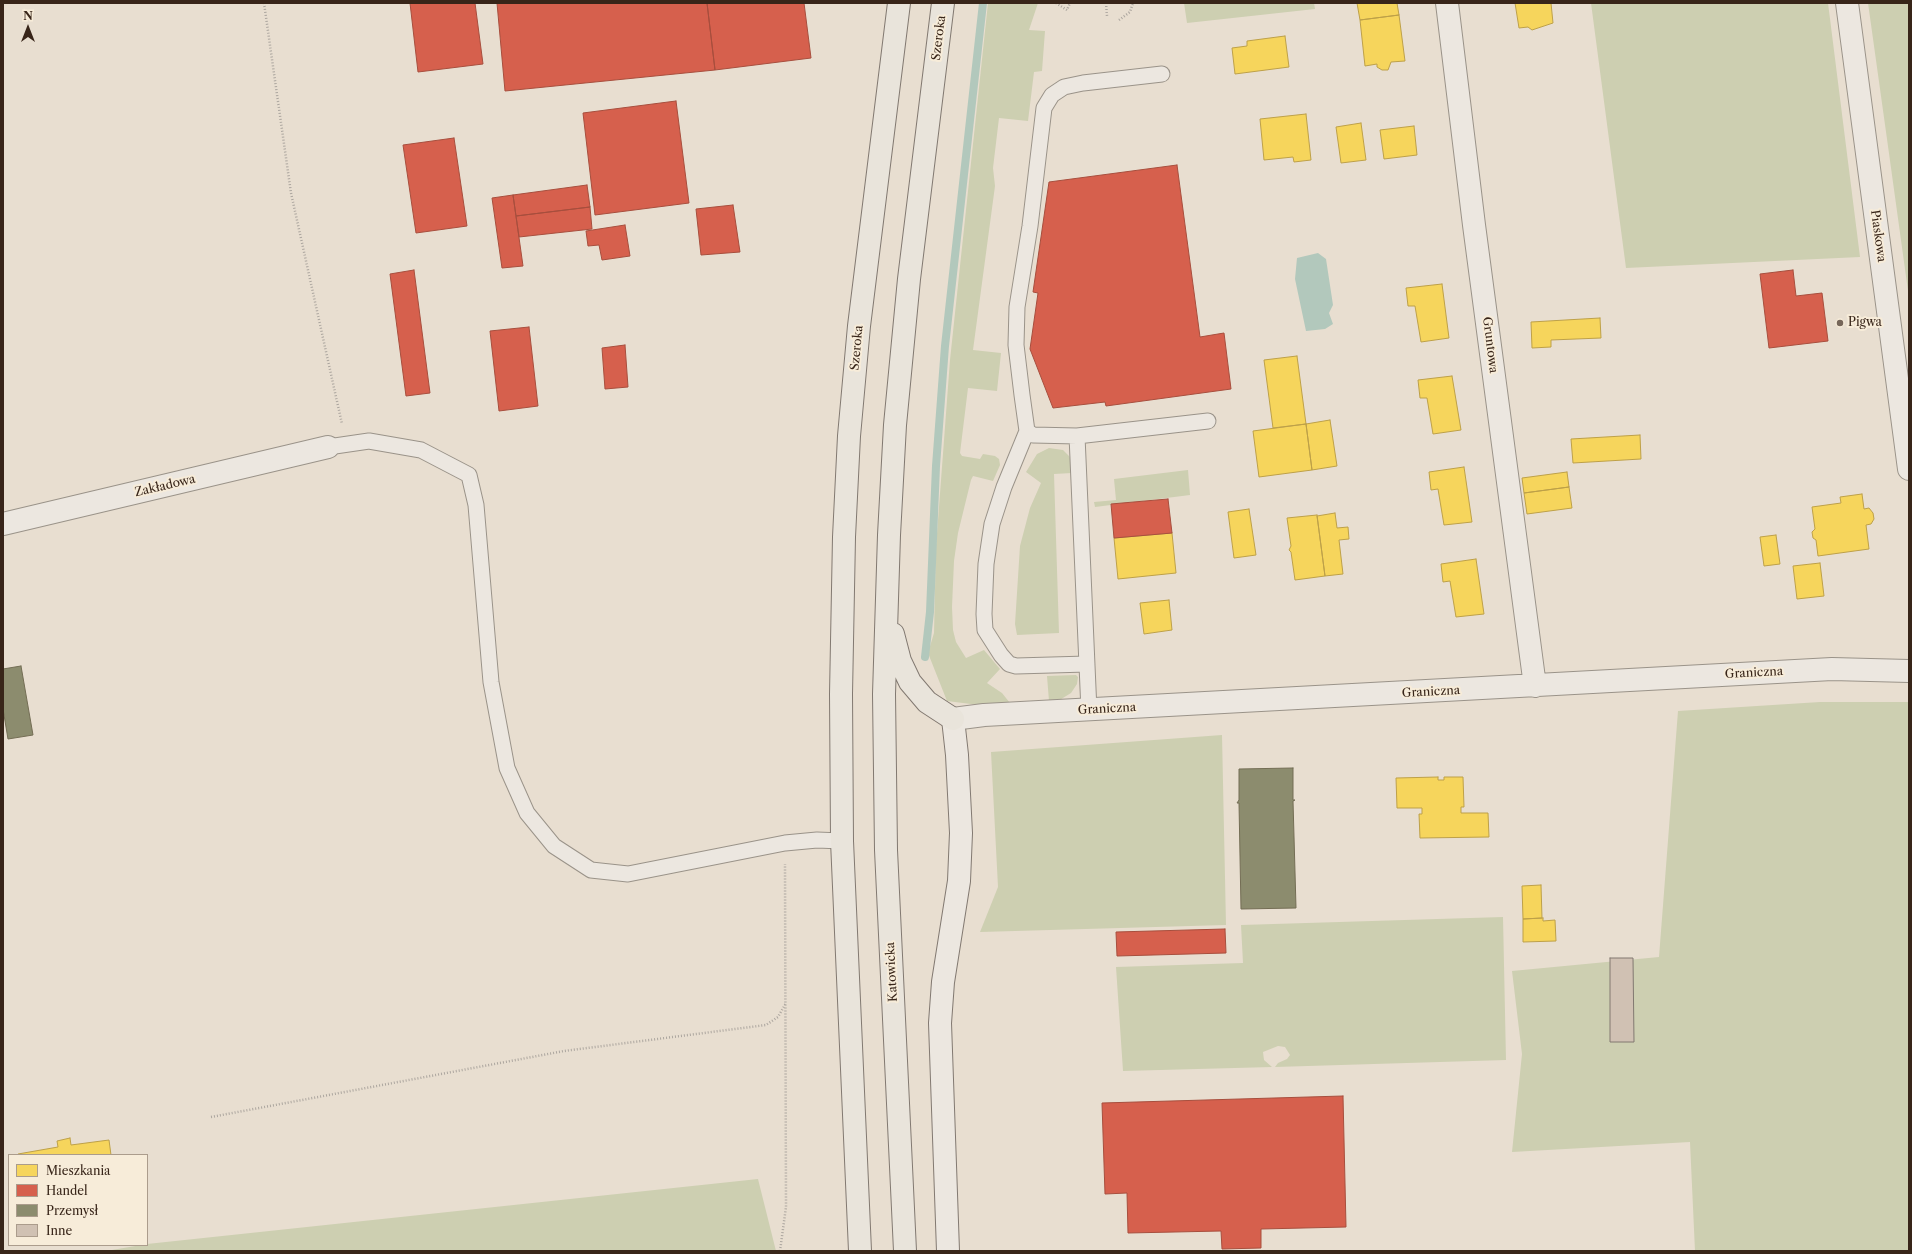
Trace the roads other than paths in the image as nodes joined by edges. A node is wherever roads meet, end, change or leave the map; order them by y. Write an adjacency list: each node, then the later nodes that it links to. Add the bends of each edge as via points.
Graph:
1 (899, 3): 19 (main road, Szeroka, via 859,326 849,436 841,694)
2 (943, 3): 12 (main road, Szeroka, via 908,279 895,424)
3 (1447, 3): 15 (street, Gruntowa)
4 (1847, 3): 10 (street, Piaskowa)
5 (1162, 74): 7 (lane, via 1082,83 1064,88 1052,95 1044,108 1017,307 1016,345)
6 (1208, 421): 8 (lane)
7 (1027, 431): 8 (lane, via 1033,435); 13 (lane, via 992,524 986,564 986,630 1000,655 1009,664)
8 (1077, 436): 13 (lane)
9 (337, 446): 11 (street, Zakładowa); 19 (lane, via 369,440 421,450 469,475 476,505 491,682 507,768 527,814 554,846 591,870 628,874 785,843)
10 (1909, 469)
11 (3, 524)
12 (887, 607): 16 (main road, Szeroka); 18 (main road, via 900,661 910,682 927,702)
13 (1087, 664): 17 (lane)
14 (1909, 671): 15 (street, Graniczna, via 1832,669)
15 (1535, 686): 17 (street, Graniczna)
16 (884, 694): 21 (main road, Katowicka, via 886,850)
17 (1089, 710): 18 (street, Graniczna)
18 (953, 719): 22 (street, via 958,755 961,832 959,880 943,982 940,1023)
19 (842, 841): 20 (main road)
20 (860, 1251)
21 (905, 1251)
22 (948, 1251)

